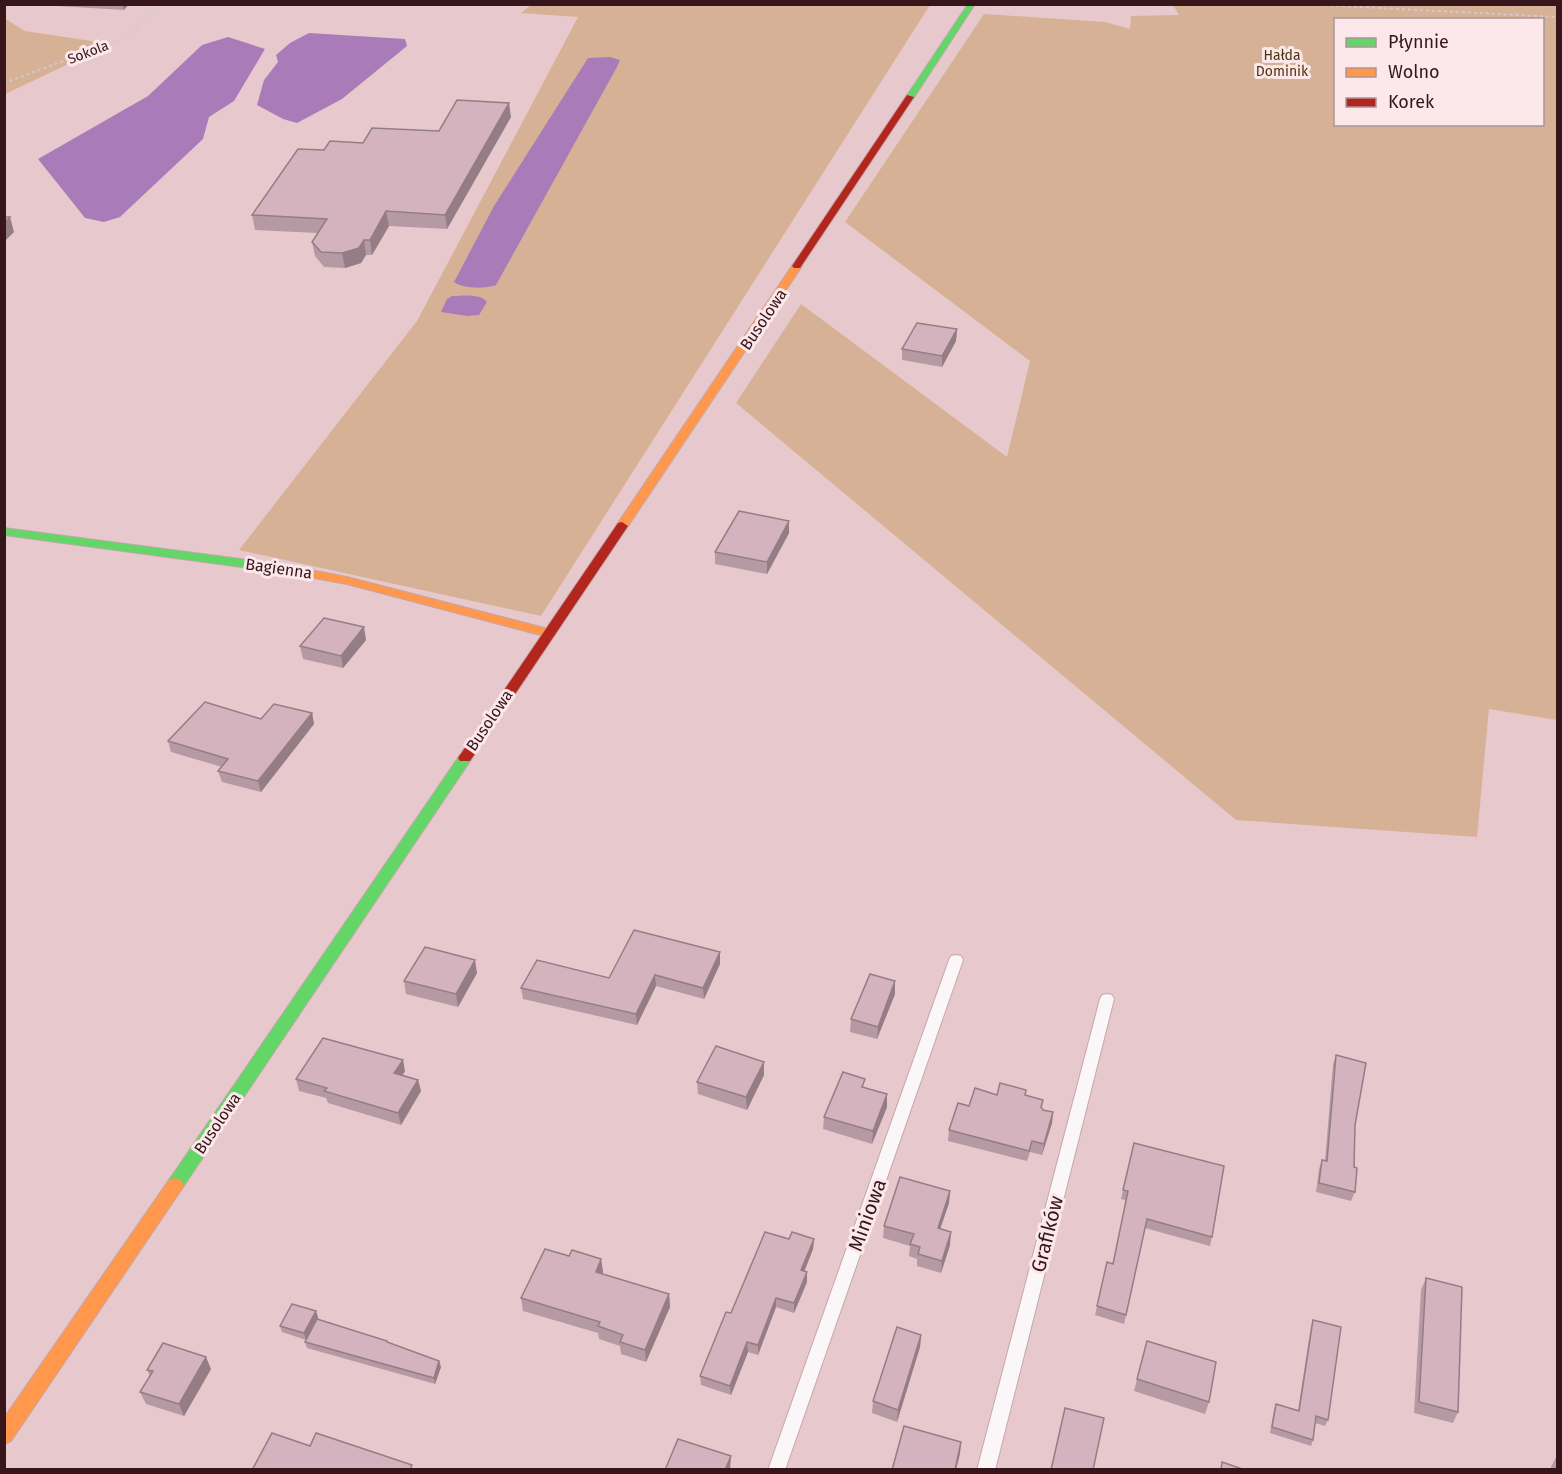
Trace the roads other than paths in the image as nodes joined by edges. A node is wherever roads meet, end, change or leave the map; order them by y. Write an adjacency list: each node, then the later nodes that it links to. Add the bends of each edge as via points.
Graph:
1 (972, 4): 3 (street, Busolowa, via 698,416)
2 (4, 531): 3 (street, Bagienna, via 312,572)
3 (548, 633): 6 (street, Busolowa)
4 (956, 960): 7 (lane, Miniowa)
5 (1107, 999): 8 (lane, Grafików)
6 (4, 1435)
7 (776, 1470)
8 (986, 1470)

